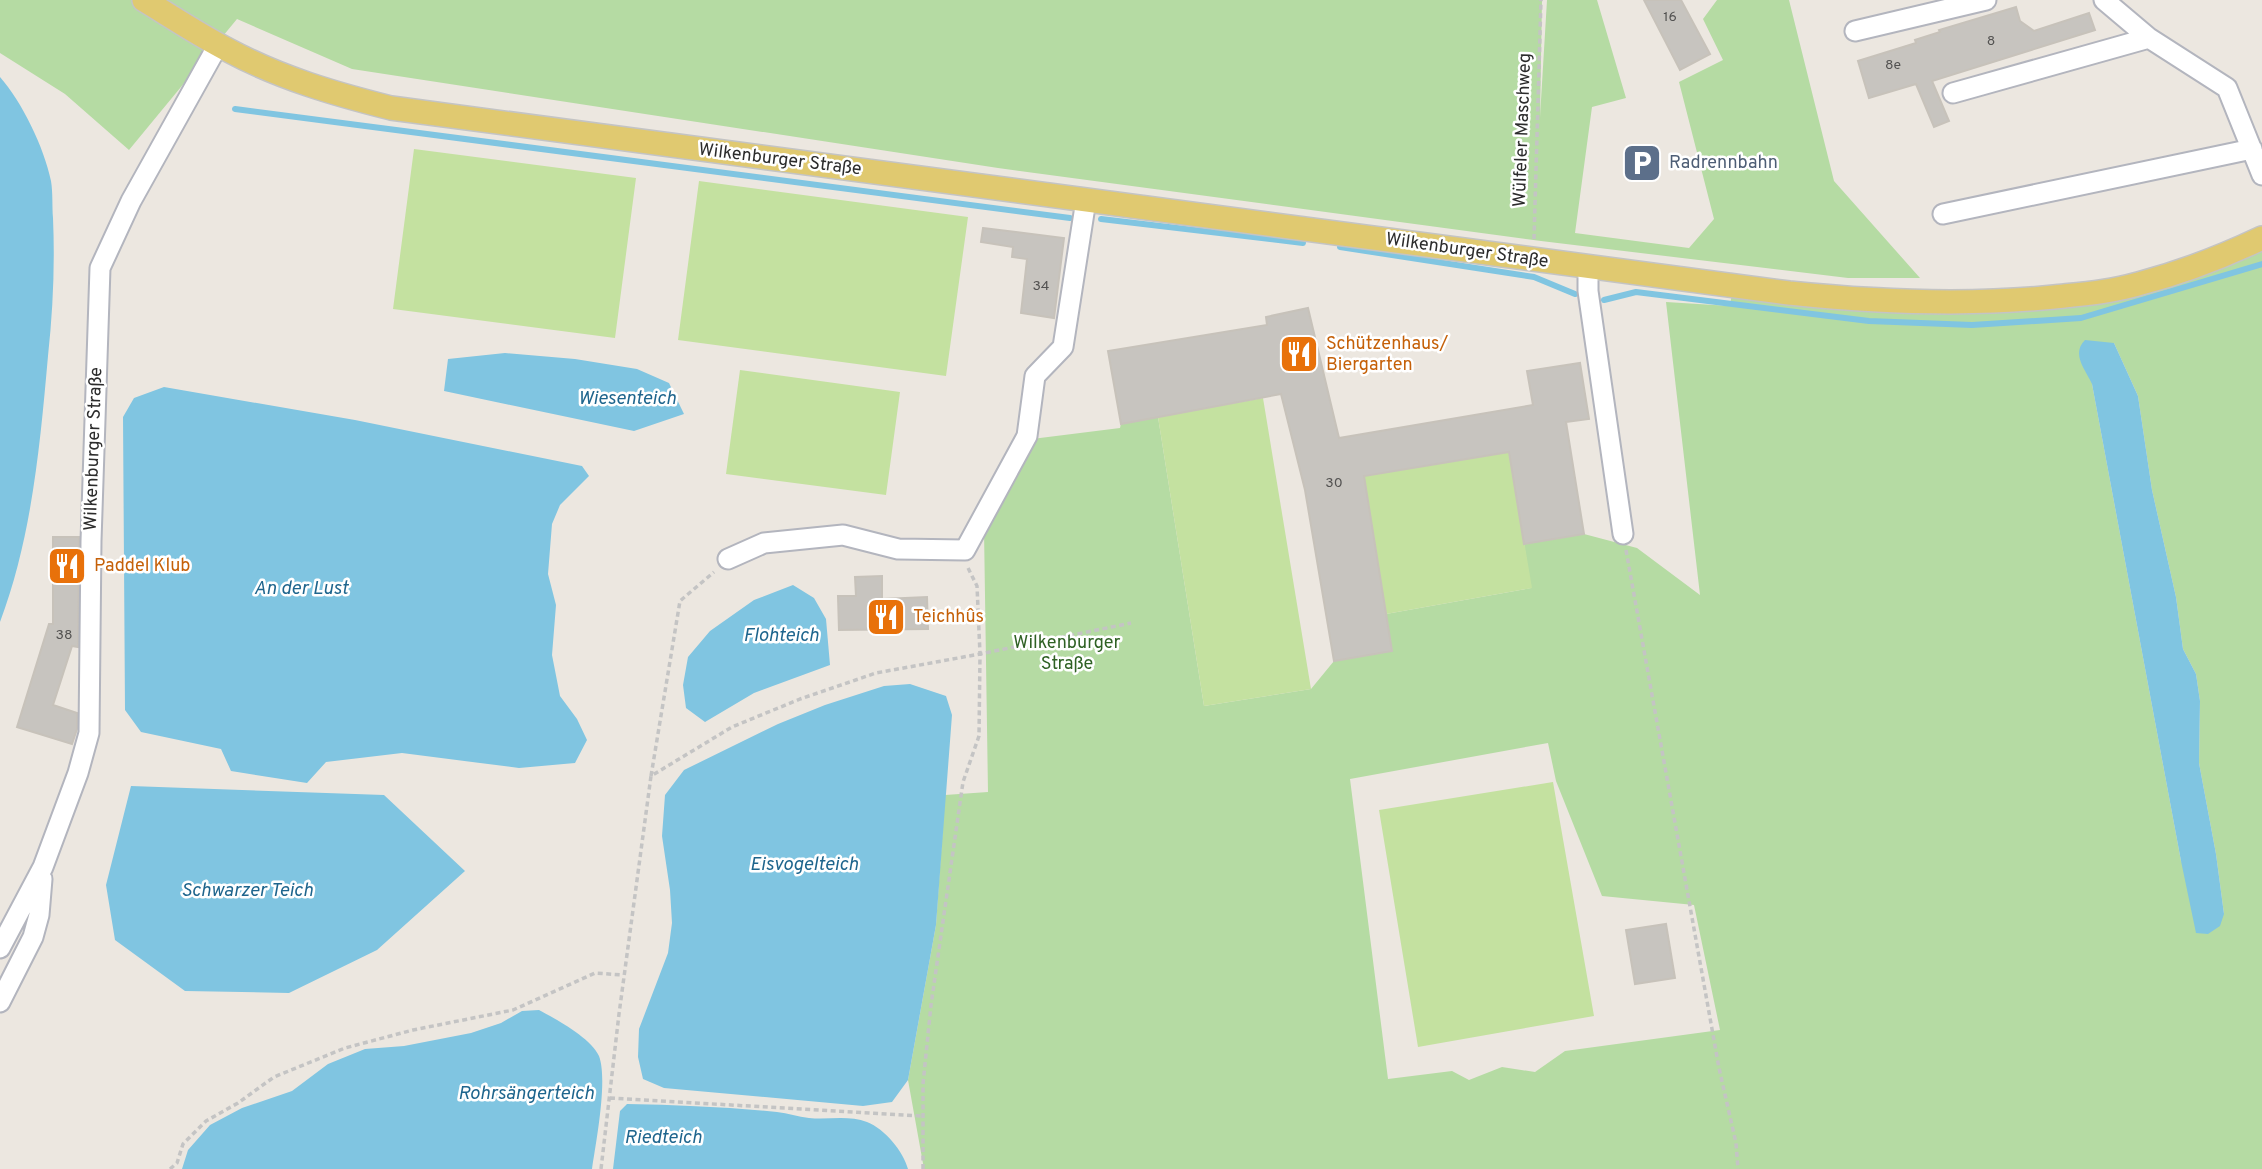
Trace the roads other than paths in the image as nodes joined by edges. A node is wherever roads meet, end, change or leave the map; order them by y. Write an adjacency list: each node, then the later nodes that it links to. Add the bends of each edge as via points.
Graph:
1 (144, 0): 6 (main road, Wilkenburger Straße)
2 (1986, 0): 4 (lane)
3 (2104, 0): 5 (lane)
4 (1855, 31)
5 (2149, 38): 7 (lane); 8 (lane, via 2227,88)
6 (218, 45): 10 (main road, Wilkenburger Straße, via 324,91 391,108); 16 (lane, Wilkenburger Straße, via 131,201 100,268 89,733)
7 (1953, 93)
8 (2252, 149): 9 (lane); 11 (lane)
9 (2262, 175)
10 (1086, 200): 13 (main road, Wilkenburger Straße); 15 (lane, via 1063,347 1035,376 1027,436 965,550 898,549 842,535 764,543)
11 (1943, 214)
12 (2262, 238): 13 (main road, Wilkenburger Straße, via 2136,285 2010,301 1860,300)
13 (1588, 267): 14 (lane)
14 (1623, 534)
15 (729, 559)
16 (43, 867): 17 (lane, Wilkenburger Straße); 18 (lane, via 33,937)
17 (0, 948)
18 (0, 1002)

